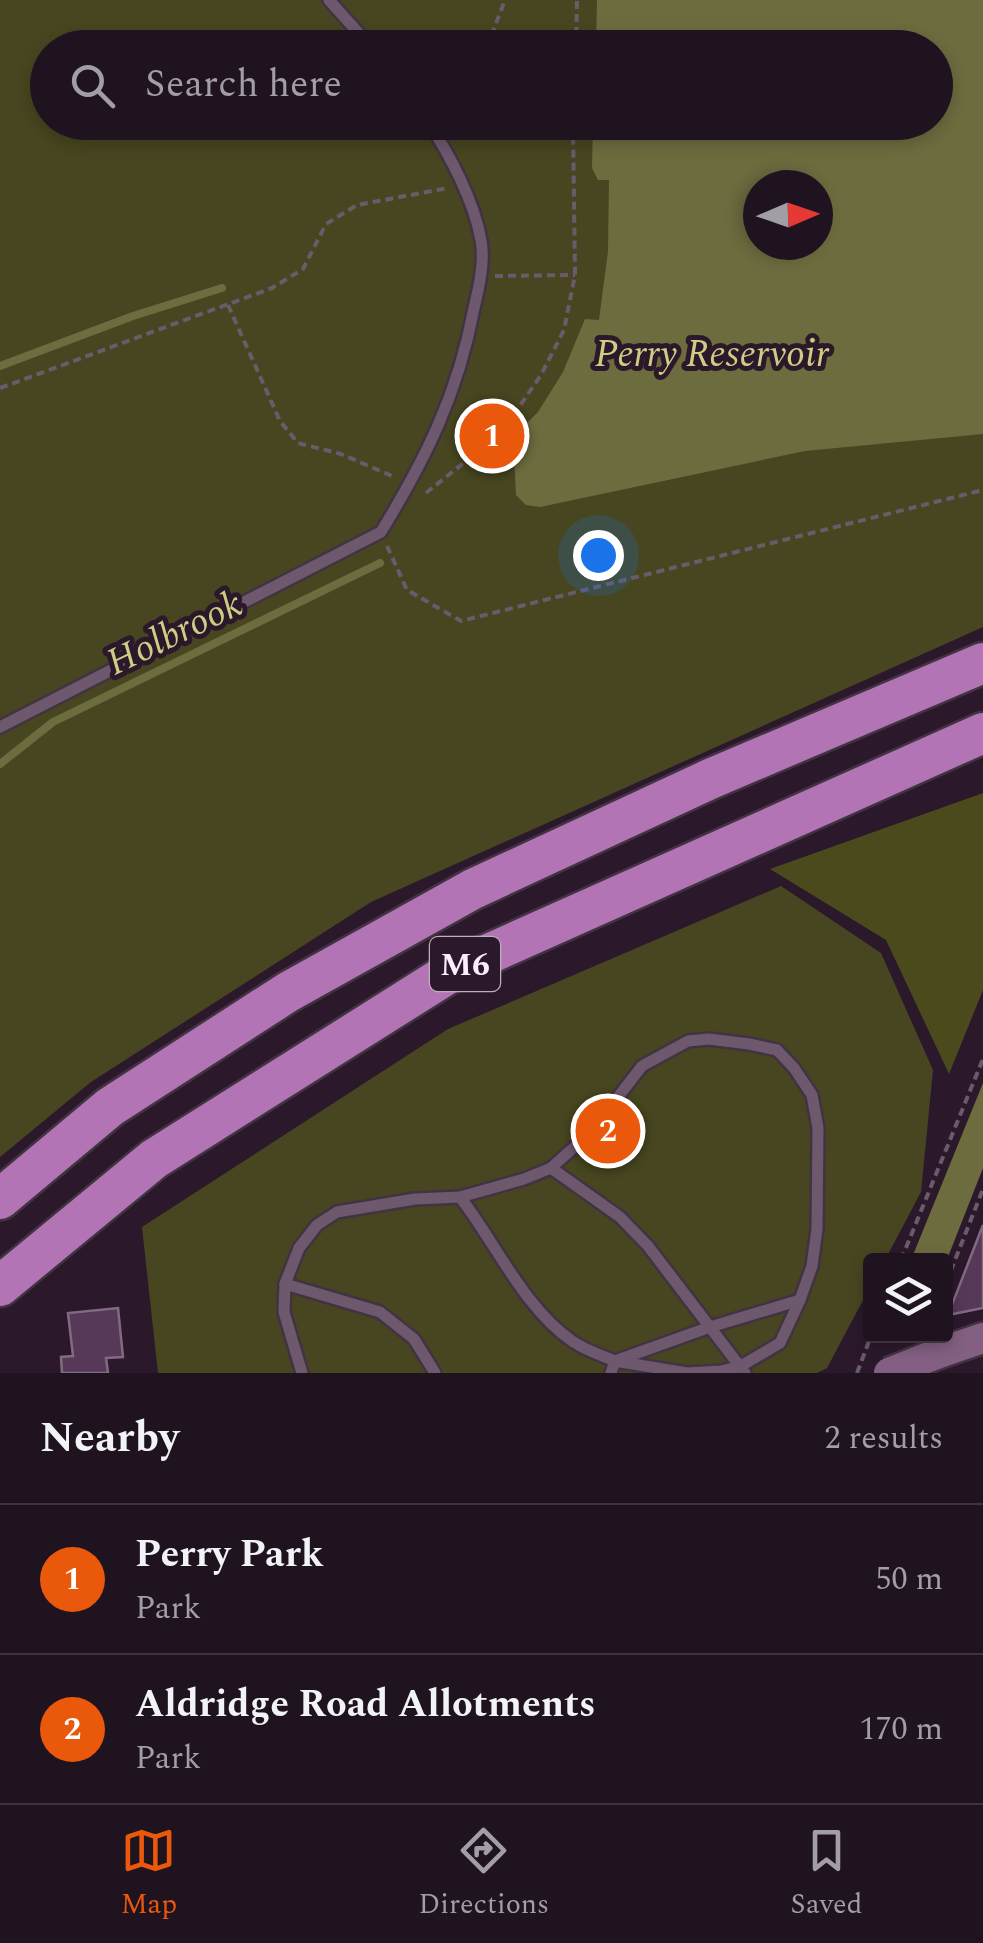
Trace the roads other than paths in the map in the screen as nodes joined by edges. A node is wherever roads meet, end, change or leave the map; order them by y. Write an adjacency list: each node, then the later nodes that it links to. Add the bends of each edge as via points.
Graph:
1 (329, 0): 2 (lane)
2 (356, 30)
3 (438, 140): 5 (lane, via 463,185 481,241 481,276 448,404 381,532)
4 (983, 662): 10 (highway, M6, via 472,889 288,992 110,1107)
5 (0, 727)
6 (983, 733): 13 (highway, M6, via 457,968 154,1158)
7 (552, 1168): 8 (lane); 14 (lane, via 591,1132 642,1066 661,1054 709,1039 777,1050 812,1095 818,1128 817,1229); 15 (lane, via 620,1217)
8 (484, 1190): 9 (lane); 11 (lane)
9 (460, 1197): 11 (lane); 12 (lane, via 337,1212 299,1248)
10 (0, 1199)
11 (477, 1219): 17 (lane, via 548,1319)
12 (285, 1284): 19 (lane, via 284,1312); 20 (lane, via 380,1312 414,1340)
13 (0, 1286)
14 (800, 1300): 15 (lane); 18 (lane, via 780,1343)
15 (710, 1327): 17 (lane); 18 (lane)
16 (983, 1338): 21 (street, bridge)
17 (613, 1367): 18 (lane)
18 (743, 1370)
19 (302, 1373)
20 (434, 1373)
21 (889, 1373)

